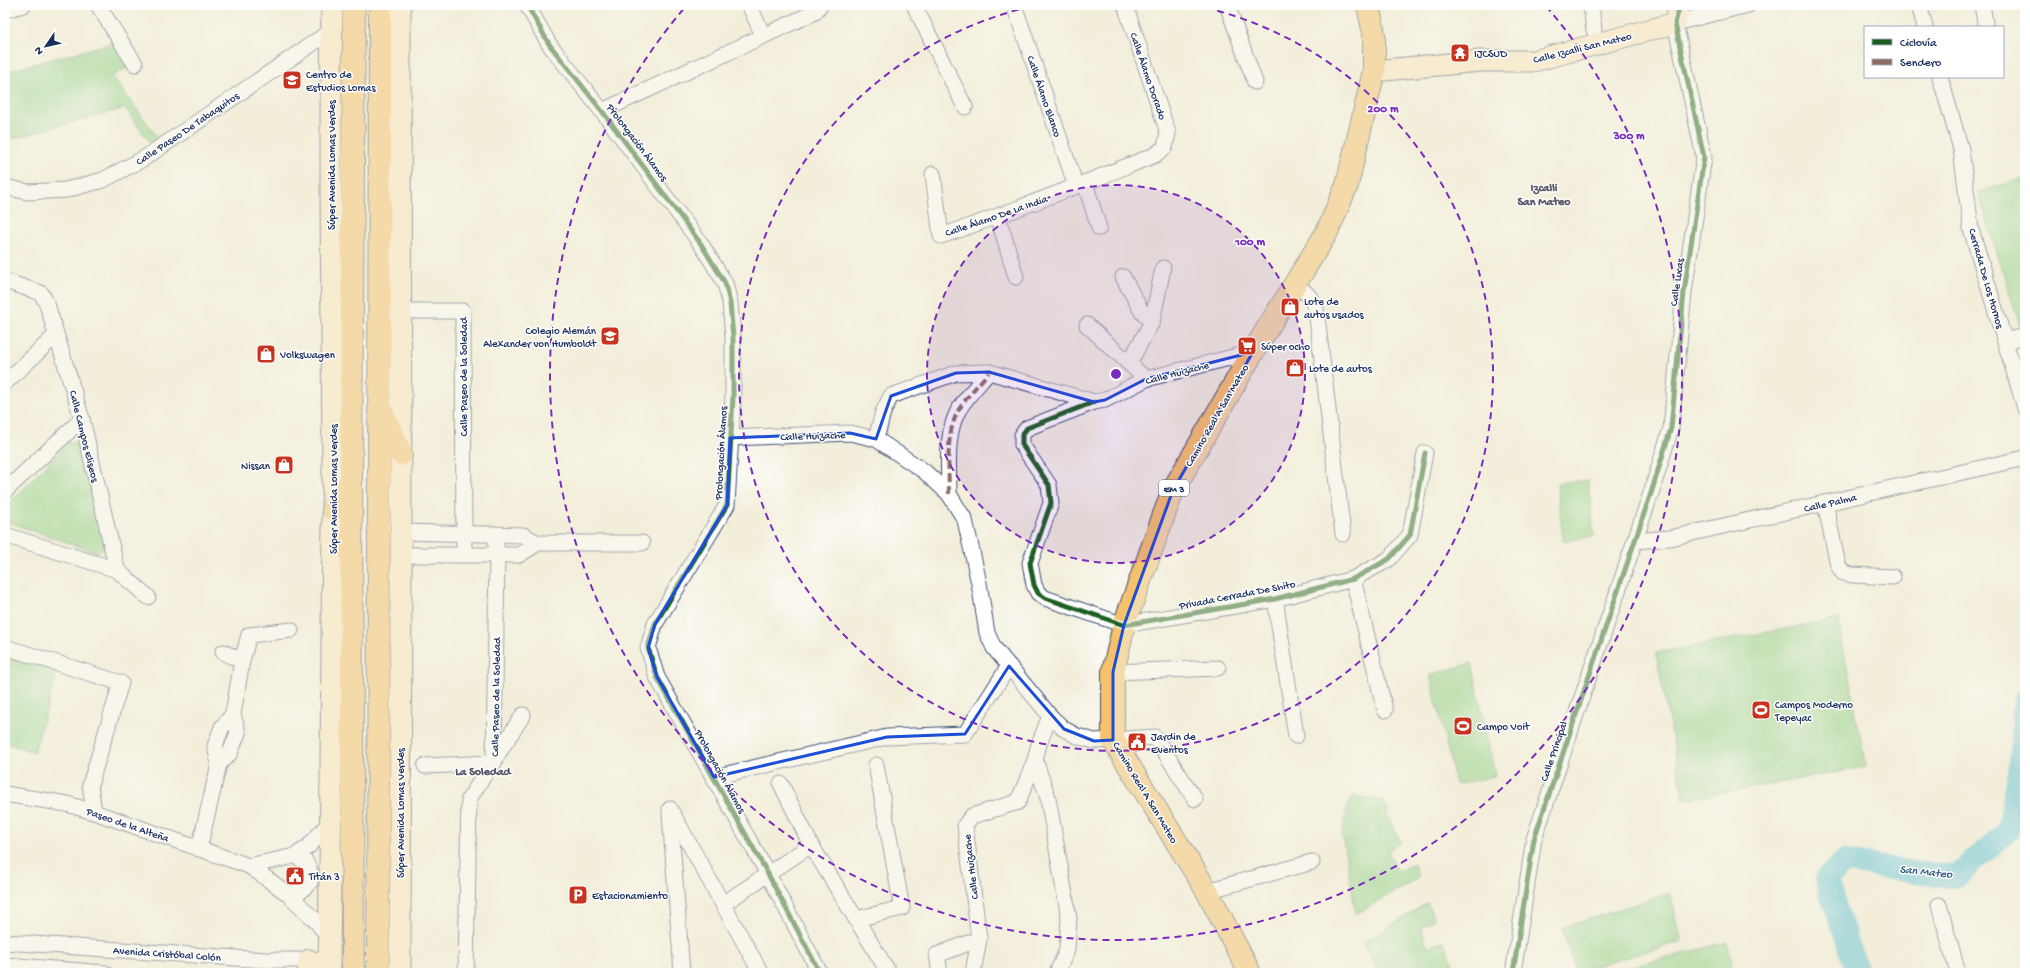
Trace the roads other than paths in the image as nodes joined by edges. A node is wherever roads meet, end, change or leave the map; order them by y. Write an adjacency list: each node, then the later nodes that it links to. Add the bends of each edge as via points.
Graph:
1 (23, 5): 19 (street)
2 (98, 5): 26 (street)
3 (332, 5): 24 (main road, Súper Avenida Lomas Verdes)
4 (354, 5): 65 (main road, Súper Avenida Lomas Verdes)
5 (380, 5): 57 (main road, Súper Avenida Lomas Verdes)
6 (400, 5): 45 (main road, Súper Avenida Lomas Verdes)
7 (527, 5): 31 (street, Prolongación Álamos, via 549,44)
8 (749, 5): 25 (street)
9 (820, 5): 25 (street, via 815,12)
10 (914, 5): 30 (street)
11 (1014, 5): 34 (street, Calle Álamo Blanco)
12 (1125, 5): 32 (street, Calle Álamo Dorado, via 1168,133)
13 (1227, 5): 29 (street)
14 (1368, 5): 27 (main road, Camino Real A San Mateo / EM 3, via 1374,34)
15 (1591, 5): 23 (street)
16 (1748, 5): 20 (street)
17 (1919, 5): 22 (street)
18 (1982, 5): 21 (street)
19 (5, 10)
20 (1677, 14): 27 (main road, Calle Izcalli San Mateo, via 1534,60); 75 (street, Calle Lucas, via 1704,158 1684,292 1671,428)
21 (1985, 22)
22 (1925, 26)
23 (1594, 30)
24 (332, 31): 35 (street, Calle Paseo De Tabaquitos, via 143,159 103,180 66,190 28,192); 69 (main road, Súper Avenida Lomas Verdes, via 330,149)
25 (763, 35): 31 (street)
26 (134, 64)
27 (1374, 71): 42 (main road, Camino Real A San Mateo / EM 3, via 1347,185 1327,232)
28 (1940, 78): 50 (street, Cerrada De Los Hornos, via 1961,149 1971,229)
29 (1254, 82)
30 (965, 107)
31 (602, 111): 60 (street, Prolongación Álamos, via 668,198 725,283 730,303 733,337)
32 (1165, 147): 34 (street, Calle Álamo De La India, via 1155,155)
33 (933, 174): 36 (street, Calle Álamo De La India, via 941,236)
34 (1080, 185): 36 (street, Calle Álamo De La India); 37 (street)
35 (5, 187)
36 (998, 217): 39 (street)
37 (1099, 228)
38 (1163, 268): 46 (street)
39 (1016, 277)
40 (1123, 277): 46 (street, via 1142,312)
41 (5, 281): 44 (street, Calle Campos Eliseos, via 41,293)
42 (1294, 284): 51 (main road, Camino Real A San Mateo / EM 3); 73 (street, via 1305,291 1316,309)
43 (5, 290): 44 (street)
44 (47, 304): 48 (street, Calle Campos Eliseos)
45 (400, 311): 63 (main road, Súper Avenida Lomas Verdes); 71 (street, Calle Paseo de la Soledad, via 463,311)
46 (1152, 322): 52 (street)
47 (1087, 325): 52 (street)
48 (56, 335): 55 (street); 59 (street, Calle Campos Eliseos)
49 (2025, 336): 50 (street)
50 (2005, 341): 58 (street, Cerrada De Los Hornos)
51 (1253, 352): 54 (street, Calle Huizache); 86 (main road, Camino Real A San Mateo / EM 3, via 1173,490)
52 (1129, 363): 54 (street)
53 (989, 372): 56 (street); 61 (street, via 956,373 891,396 883,412); 67 (street, via 957,412 949,439)
54 (1146, 379): 56 (street, Calle Huizache, via 1105,400)
55 (5, 384)
56 (1094, 402): 86 (street, Calle Huizache, via 1027,428 1022,435 1022,445 1049,485 1051,503 1030,563 1034,585 1038,593 1045,598)
57 (379, 405): 63 (main road); 129 (main road, Súper Avenida Lomas Verdes)
58 (2025, 408)
59 (82, 419): 66 (street); 81 (street, Calle Campos Eliseos)
60 (730, 438): 61 (street, Calle Huizache, via 850,433); 103 (street, Prolongación Álamos, via 727,505 655,624 648,648 657,677)
61 (876, 439): 67 (street, Calle Huizache, via 924,471)
62 (1425, 453): 83 (street, Privada Cerrada De Shito, via 1410,535 1389,559)
63 (401, 454): 70 (main road, Súper Avenida Lomas Verdes)
64 (2025, 458): 68 (street, Calle Palma)
65 (351, 479): 69 (main road); 128 (main road, Súper Avenida Lomas Verdes)
66 (5, 491)
67 (949, 494): 91 (street, Calle Huizache, via 965,520 987,633 994,648)
68 (1825, 503): 75 (street, Calle Palma, via 1670,538); 82 (street, via 1838,565 1843,572 1852,575)
69 (333, 509): 110 (main road, Súper Avenida Lomas Verdes)
70 (401, 532): 71 (street); 79 (main road, Súper Avenida Lomas Verdes)
71 (464, 533): 72 (street); 78 (street, Calle Paseo de la Soledad)
72 (495, 534): 76 (street, via 523,535); 80 (street, Calle Paseo de la Soledad)
73 (1343, 534)
74 (5, 535): 81 (street)
75 (1634, 541): 140 (street, Calle Principal, via 1534,839)
76 (538, 543): 77 (street); 80 (street, via 520,556)
77 (642, 543)
78 (464, 554): 79 (street); 80 (street)
79 (401, 555): 130 (main road, Súper Avenida Lomas Verdes)
80 (497, 555): 100 (street, Calle Paseo de la Soledad)
81 (117, 570): 84 (street)
82 (1893, 577)
83 (1353, 578): 85 (street, Privada Cerrada De Shito); 94 (street)
84 (148, 597)
85 (1275, 599): 86 (street, Privada Cerrada De Shito); 97 (street, Privada Cerrada De Shito)
86 (1124, 625): 93 (main road, Camino Real A San Mateo / EM 3)
87 (291, 630): 90 (street, via 250,635)
88 (5, 647): 105 (street, via 121,683)
89 (223, 652): 90 (street)
90 (242, 661): 112 (street, via 232,714 222,727 215,746 218,764)
91 (1009, 666): 96 (street, Calle Huizache); 103 (street, via 965,734 887,737)
92 (1218, 668): 93 (street)
93 (1113, 672): 98 (main road, Camino Real A San Mateo / EM 3)
94 (1385, 710)
95 (523, 715): 100 (street)
96 (1050, 716): 98 (street, Calle Huizache, via 1064,729 1077,736 1094,741); 99 (street, Calle Huizache)
97 (1296, 736)
98 (1113, 740): 107 (street, Calle Huizache, via 1155,737); 117 (main road, Camino Real A San Mateo)
99 (1035, 760): 123 (street, Calle Huizache, via 1018,802 972,816 966,825); 138 (street, via 1048,798 1069,918 1067,950)
100 (494, 763): 102 (street); 131 (street, Calle Paseo de la Soledad, via 469,799)
101 (876, 765): 121 (street, via 902,908)
102 (426, 766)
103 (714, 777): 116 (street, Prolongación Álamos)
104 (781, 784): 111 (street)
105 (90, 785): 108 (street); 109 (street)
106 (5, 794): 108 (street, Paseo de la Alteña)
107 (1195, 799)
108 (67, 804): 109 (street, Paseo de la Alteña)
109 (94, 812): 112 (street, Paseo de la Alteña)
110 (332, 820): 113 (street, via 309,846); 122 (main road, Súper Avenida Lomas Verdes)
111 (811, 845): 116 (street); 121 (street)
112 (199, 849): 115 (street, Paseo de la Alteña)
113 (295, 856): 115 (street); 118 (street, via 306,862 311,874 310,882 301,891)
114 (1312, 862): 117 (street)
115 (249, 866): 118 (street, Paseo de la Alteña)
116 (768, 874): 119 (street); 134 (street, Prolongación Álamos)
117 (1207, 891): 139 (main road, Camino Real A San Mateo)
118 (287, 893): 122 (street, Paseo de la Alteña, via 317,922)
119 (723, 904): 132 (street, via 670,809); 133 (street)
120 (1939, 905): 141 (street)
121 (856, 919): 135 (street)
122 (329, 938): 126 (main road, Súper Avenida Lomas Verdes)
123 (978, 939): 136 (street, via 937,956); 137 (street, Calle Huizache)
124 (5, 942): 126 (street, Avenida Cristóbal Colón, via 266,960)
125 (5, 965): 127 (street)
126 (319, 967)
127 (105, 973)
128 (353, 973)
129 (378, 973)
130 (400, 973)
131 (466, 973)
132 (682, 973)
133 (761, 973)
134 (820, 973)
135 (889, 973)
136 (940, 973)
137 (973, 973)
138 (1057, 973)
139 (1250, 973)
140 (1512, 973)
141 (1958, 973)

